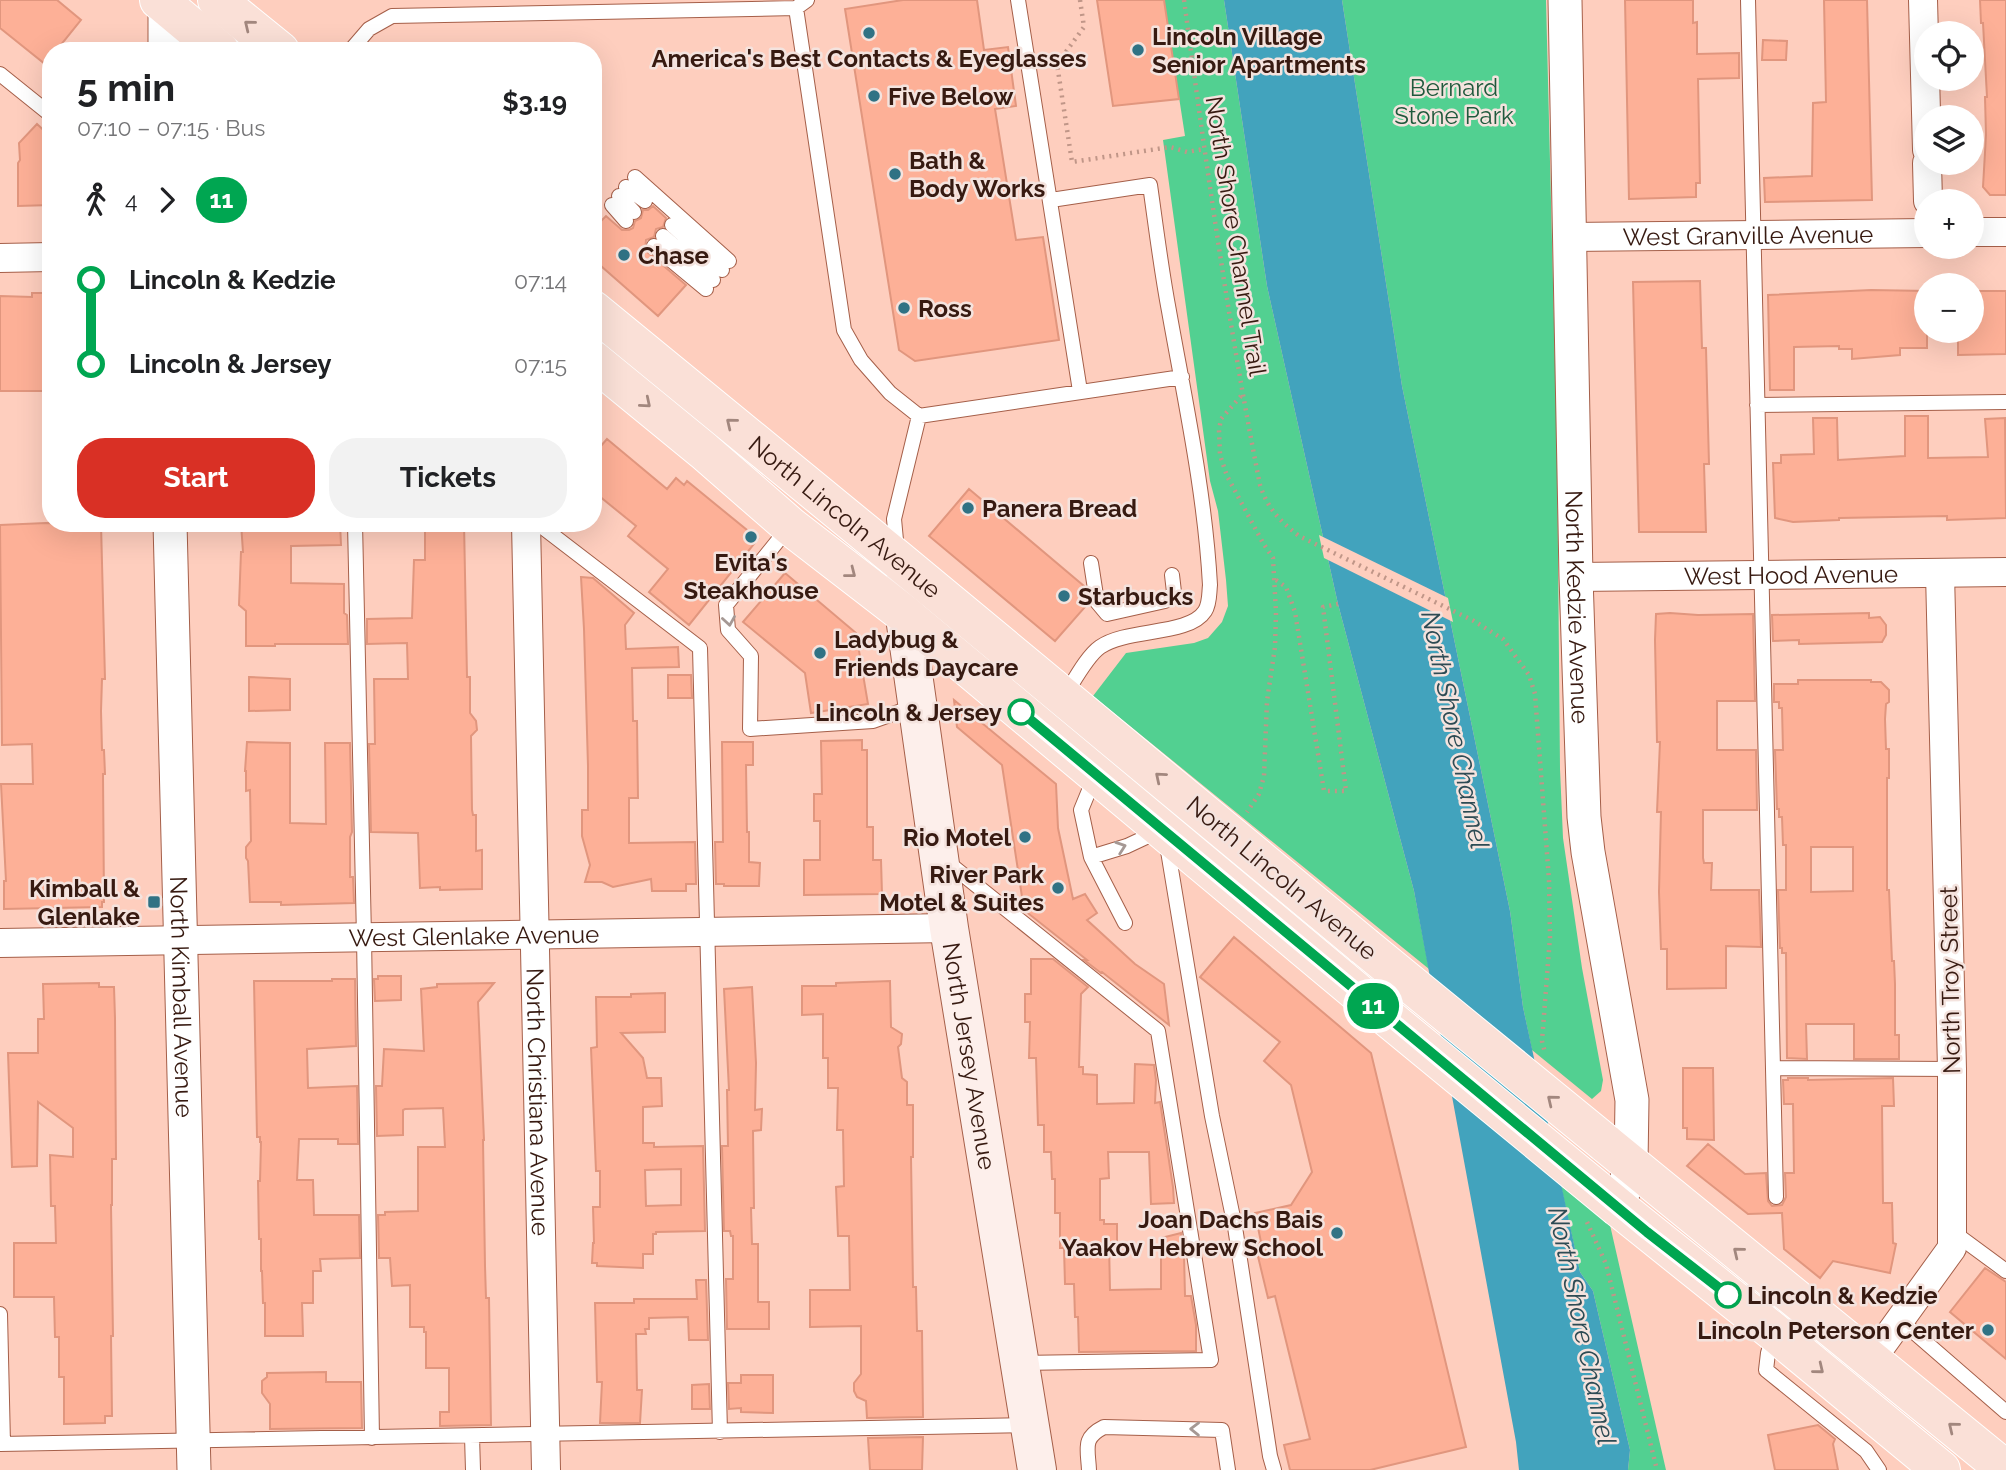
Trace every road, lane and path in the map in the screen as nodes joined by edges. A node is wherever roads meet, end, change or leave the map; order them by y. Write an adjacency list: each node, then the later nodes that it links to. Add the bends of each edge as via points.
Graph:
1 (217, 0): 14 (main road, one-way to 1)
2 (404, 0): 11 (lane)
3 (1018, 0): 20 (lane)
4 (1080, 0): 19 (path, via 1084,27 1057,64 1072,162 1170,146 1186,152)
5 (1184, 0): 19 (path, North Shore Channel Trail)
6 (1565, 0): 27 (street, North Kedzie Avenue)
7 (1748, 0): 25 (lane)
8 (1923, 0): 17 (street)
9 (164, 2): 12 (street); 13 (main road)
10 (802, 4): 11 (lane); 37 (lane, via 844,330 861,360 890,393)
11 (405, 16): 15 (lane, via 392,16 369,29)
12 (165, 42)
13 (210, 42)
14 (269, 42)
15 (358, 42)
16 (0, 74): 18 (lane)
17 (1926, 105)
18 (42, 108)
19 (1204, 149): 34 (path, North Shore Channel Trail)
20 (1051, 200): 32 (lane, via 1150,185); 33 (lane)
21 (635, 211): 26 (lane, via 623,191 718,275)
22 (1984, 232): 23 (street)
23 (2006, 232)
24 (1914, 233): 25 (street, West Granville Avenue)
25 (1753, 235): 27 (street, West Granville Avenue); 36 (lane)
26 (663, 236)
27 (1570, 237): 49 (street, North Kedzie Avenue)
28 (42, 257): 29 (street)
29 (0, 258)
30 (602, 317): 43 (main road, North Lincoln Avenue, one-way to 30)
31 (602, 377): 38 (main road, North Lincoln Avenue, one-way to 38, via 704,452)
32 (1182, 377): 33 (lane); 53 (lane, via 1208,556 1205,611 1195,621 1178,627 1124,636 1100,646)
33 (1080, 391): 37 (lane)
34 (1242, 395): 50 (path, North Shore Channel Trail, via 1222,419 1220,455 1273,558); 67 (path, North Shore Channel Trail, via 1260,485 1277,518 1299,536 1503,639 1529,675 1535,694 1549,880 1542,1041)
35 (2006, 402): 36 (lane)
36 (1757, 405): 48 (lane)
37 (919, 416): 43 (lane, via 894,519)
38 (790, 526): 52 (main road, North Lincoln Avenue, one-way to 52); 54 (lane, one-way to 54, via 726,605 728,630 751,656 750,729 873,721)
39 (170, 532): 65 (street, North Kimball Avenue)
40 (355, 532): 64 (lane)
41 (526, 532): 63 (street, North Christiana Avenue)
42 (549, 532): 62 (lane, via 700,648)
43 (897, 559): 52 (main road, North Jersey Avenue); 53 (main road, North Lincoln Avenue)
44 (1091, 563): 47 (lane, via 1097,602 1107,614 1165,601 1174,592)
45 (2006, 572): 46 (street, West Hood Avenue)
46 (1940, 573): 48 (street, West Hood Avenue); 69 (street, North Troy Street)
47 (1172, 575)
48 (1761, 575): 49 (street, West Hood Avenue); 68 (lane)
49 (1576, 577): 70 (street, North Kedzie Avenue, via 1584,817 1632,1100)
50 (1275, 580): 51 (path, via 1286,587 1295,612 1324,791 1346,791 1322,607); 56 (path, North Shore Channel Trail, via 1275,646 1264,776)
51 (1338, 604)
52 (904, 614): 54 (main road, North Jersey Avenue); 55 (main road, North Lincoln Avenue)
53 (1064, 697): 70 (main road, North Lincoln Avenue, one-way to 53, bridge)
54 (916, 706): 58 (main road, North Jersey Avenue)
55 (1095, 774): 57 (main road, North Lincoln Avenue); 59 (lane, via 1081,810)
56 (1246, 813)
57 (1163, 829): 59 (lane, one-way to 57); 72 (main road, North Lincoln Avenue, bridge, via 1376,1008); 93 (lane)
58 (940, 856): 61 (main road, North Jersey Avenue); 79 (lane, via 1158,1031 1211,1360)
59 (1091, 857): 60 (lane)
60 (1125, 923)
61 (949, 928): 62 (street, West Glenlake Avenue); 79 (main road, North Jersey Avenue)
62 (706, 932): 63 (street, West Glenlake Avenue); 82 (lane)
63 (535, 934): 64 (street, West Glenlake Avenue); 83 (street, North Christiana Avenue)
64 (364, 937): 65 (street, West Glenlake Avenue); 85 (lane)
65 (181, 940): 66 (street, West Glenlake Avenue); 87 (street, North Kimball Avenue)
66 (0, 943)
67 (1546, 1058)
68 (1773, 1068): 69 (lane); 71 (lane)
69 (1952, 1069): 73 (street, North Troy Street)
70 (1618, 1153): 72 (street, North Kedzie Avenue); 78 (main road, North Lincoln Avenue, one-way to 70)
71 (1776, 1198)
72 (1600, 1210): 77 (main road, North Lincoln Avenue); 94 (path, via 1606,1264)
73 (1953, 1232): 74 (lane); 76 (street, North Troy Street, via 1952,1248)
74 (2006, 1272)
75 (0, 1314): 86 (lane)
76 (1900, 1320): 78 (street, North Troy Street); 80 (lane)
77 (1775, 1333): 95 (lane, via 1766,1370 1866,1451); 96 (main road, North Lincoln Avenue, one-way to 96)
78 (1871, 1360): 97 (main road, North Lincoln Avenue, one-way to 78)
79 (1020, 1363): 81 (main road, North Jersey Avenue)
80 (2006, 1412)
81 (1030, 1425): 82 (lane); 90 (main road, North Jersey Avenue)
82 (720, 1432): 83 (lane)
83 (545, 1435): 84 (lane); 89 (street, North Christiana Avenue)
84 (472, 1436): 85 (lane); 88 (lane)
85 (372, 1438): 87 (lane)
86 (1, 1444): 87 (lane)
87 (194, 1456)
88 (473, 1470)
89 (546, 1470)
90 (1037, 1470)
91 (1089, 1470): 92 (lane, one-way to 91, via 1222,1430 1104,1427 1087,1441)
92 (1228, 1470)
93 (1274, 1470)
94 (1656, 1470)
95 (1879, 1470)
96 (1941, 1470)
97 (2006, 1470)

